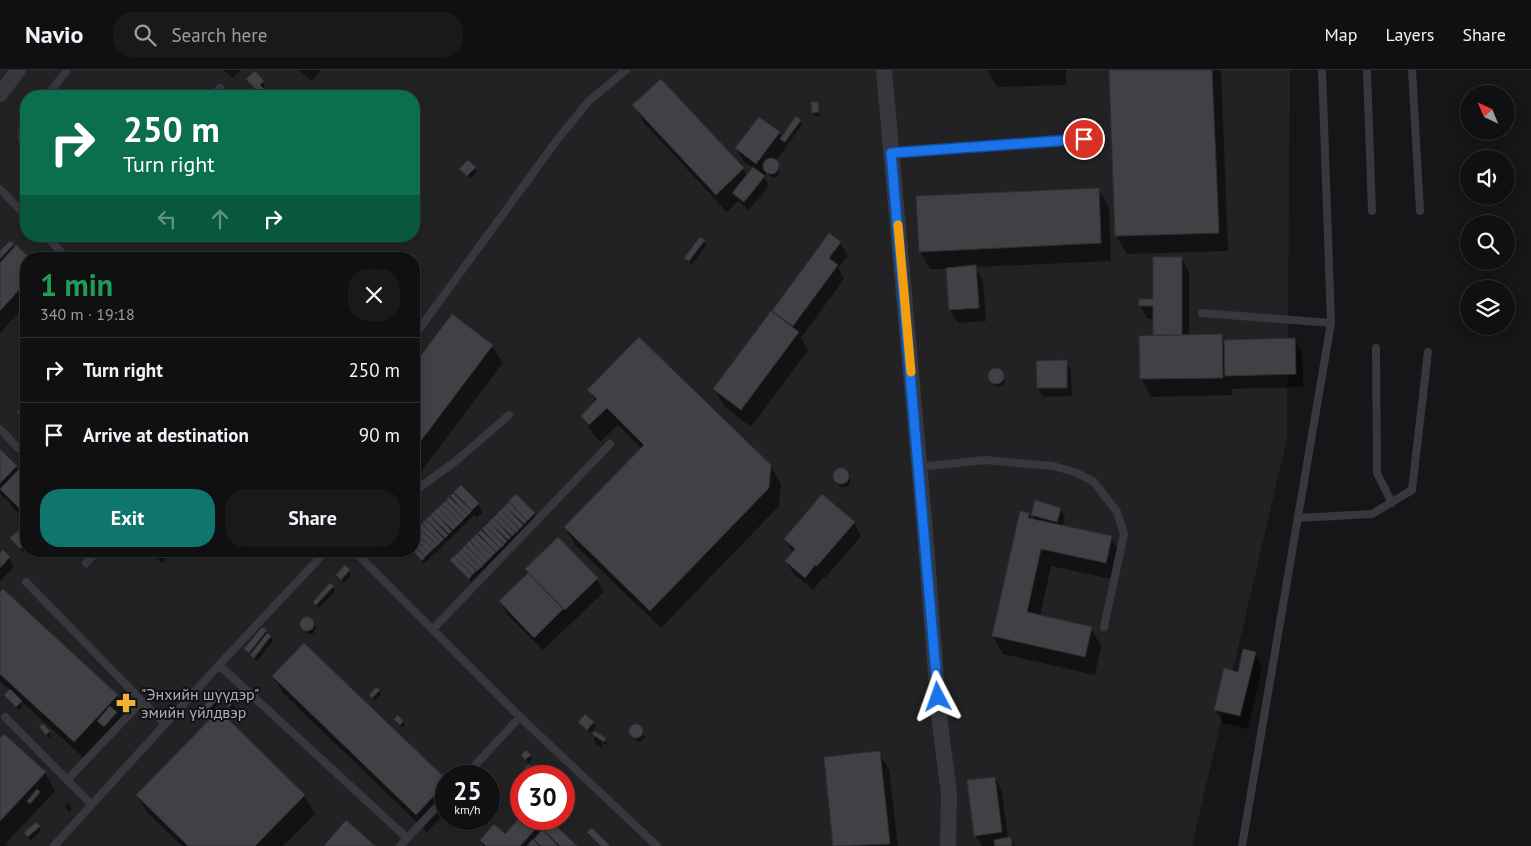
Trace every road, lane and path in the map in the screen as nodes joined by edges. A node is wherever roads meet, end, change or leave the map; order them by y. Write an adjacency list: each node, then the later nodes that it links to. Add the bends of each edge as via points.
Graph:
1 (18, 70): 9 (street)
2 (67, 70): 8 (lane)
3 (626, 70): 20 (lane, via 588,102 557,140)
4 (884, 70): 11 (street)
5 (1322, 70): 19 (lane)
6 (1367, 70): 14 (lane)
7 (1412, 70): 15 (lane)
8 (51, 90)
9 (0, 94)
10 (1084, 139): 11 (lane)
11 (891, 153): 27 (street)
12 (0, 189): 13 (lane)
13 (20, 210)
14 (1372, 211)
15 (1420, 211)
16 (52, 242): 17 (lane)
17 (61, 252)
18 (1202, 313): 19 (lane)
19 (1331, 323): 30 (lane)
20 (420, 328)
21 (1376, 348): 29 (lane, via 1376,473)
22 (1428, 352): 29 (lane, via 1412,490)
23 (509, 415): 28 (lane, via 456,462)
24 (0, 429): 26 (lane)
25 (610, 444): 39 (lane)
26 (18, 448)
27 (919, 467): 38 (lane, via 985,460 1053,466 1094,482 1117,512 1124,534); 53 (street, via 939,716 949,793)
28 (420, 487)
29 (1392, 503): 30 (lane, via 1372,514)
30 (1298, 518): 54 (lane)
31 (92, 557): 36 (lane)
32 (320, 557): 40 (lane)
33 (360, 557): 35 (lane)
34 (365, 557): 35 (lane)
35 (363, 560): 39 (lane)
36 (86, 563)
37 (26, 582): 41 (lane)
38 (1104, 627)
39 (433, 629): 43 (lane)
40 (219, 665): 44 (lane); 49 (lane)
41 (142, 701): 44 (lane); 46 (lane)
42 (5, 717): 46 (lane)
43 (520, 717): 45 (lane); 52 (lane)
44 (165, 724): 47 (lane)
45 (475, 765)
46 (67, 780): 47 (lane)
47 (91, 804): 50 (lane)
48 (435, 809): 49 (lane)
49 (407, 838): 51 (lane)
50 (54, 846)
51 (400, 846)
52 (657, 846)
53 (948, 846)
54 (1242, 846)

